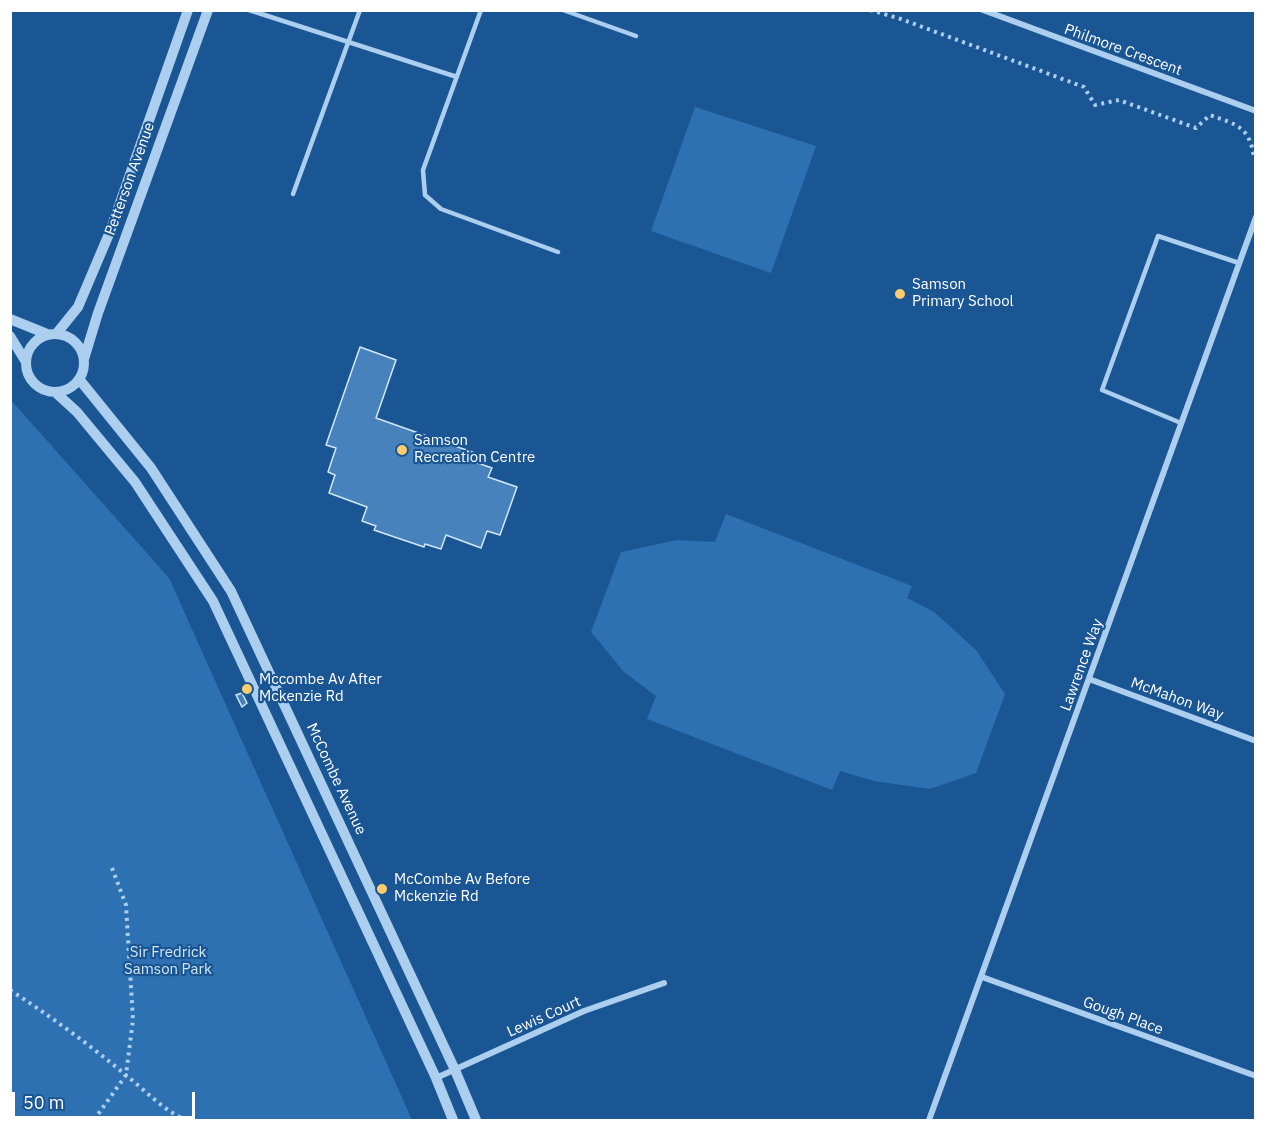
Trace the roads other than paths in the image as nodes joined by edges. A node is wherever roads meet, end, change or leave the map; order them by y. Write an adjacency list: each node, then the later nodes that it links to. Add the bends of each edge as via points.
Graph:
1 (188, 10): 17 (street, Petterson Avenue, via 109,234 78,307)
2 (208, 10): 19 (street, Petterson Avenue)
3 (249, 10): 9 (lane)
4 (360, 10): 9 (lane)
5 (481, 10): 10 (lane)
6 (563, 10): 8 (lane)
7 (983, 10): 11 (street, Philmore Crescent)
8 (636, 36)
9 (348, 42): 10 (lane); 12 (lane)
10 (457, 77): 14 (lane, via 423,170 425,195 441,209)
11 (1256, 111)
12 (293, 194)
13 (1256, 217): 15 (street, Lawrence Way)
14 (558, 252)
15 (1239, 263): 23 (street, Lawrence Way); 23 (lane, via 1158,236 1102,390)
16 (10, 319): 17 (street)
17 (52, 334): 19 (street, via 75,342); 20 (street, via 33,343)
18 (10, 336): 20 (street)
19 (84, 359): 21 (street)
20 (26, 362): 22 (street, via 27,372 36,385)
21 (79, 379): 22 (street, via 65,390); 28 (street, McCombe Avenue, via 151,468 231,591)
22 (55, 392): 30 (street, via 77,412 135,482 213,601)
23 (1181, 423): 24 (street, Lawrence Way)
24 (1089, 679): 25 (street, McMahon Way); 26 (street, Lawrence Way)
25 (1256, 741)
26 (982, 977): 29 (street, Gough Place); 33 (street, Lawrence Way)
27 (664, 983): 28 (street, Lewis Court, via 584,1011)
28 (455, 1070): 30 (street, Lewis Court); 32 (street, McCombe Avenue)
29 (1256, 1076)
30 (436, 1078): 31 (street)
31 (453, 1120)
32 (476, 1120)
33 (929, 1120)

